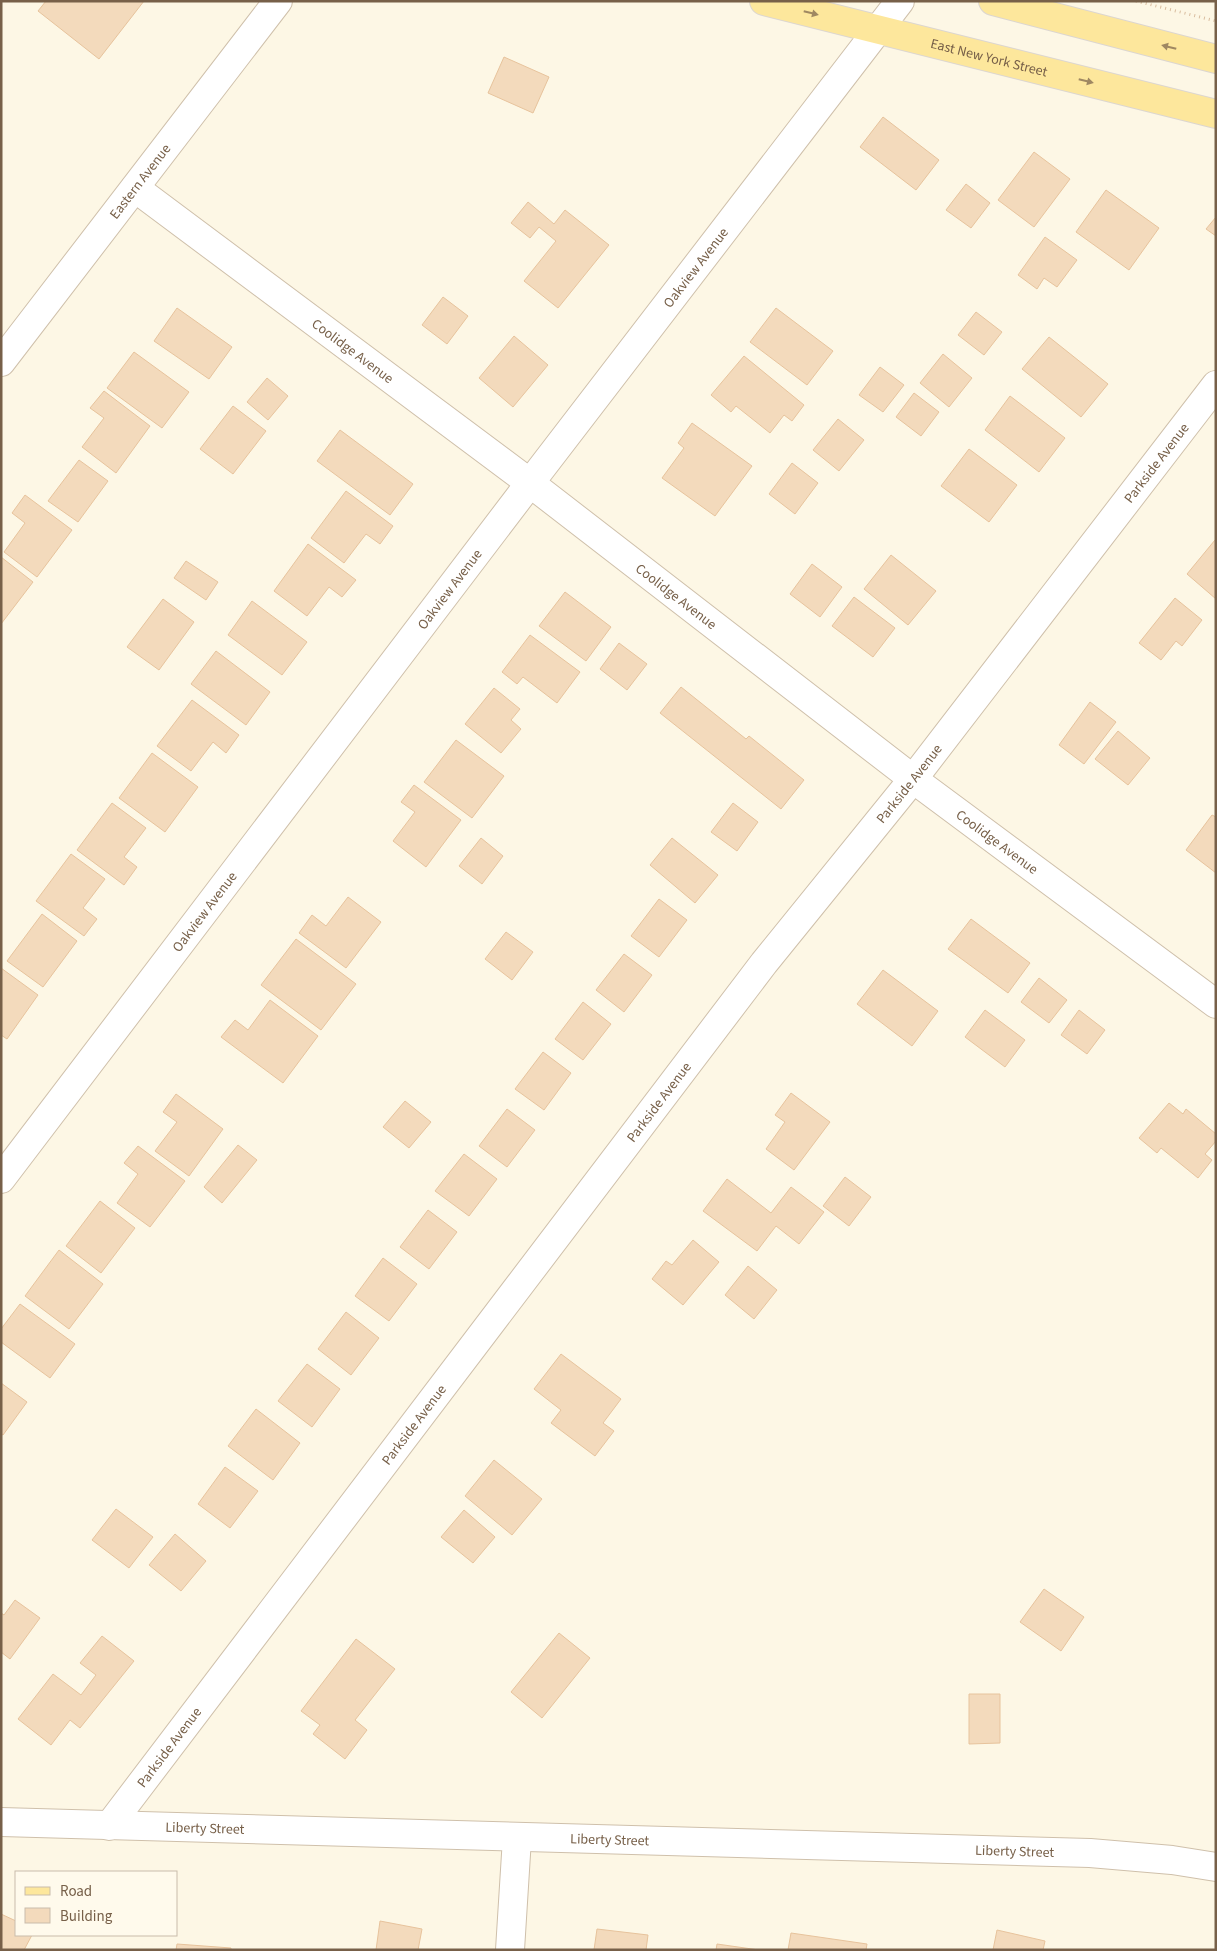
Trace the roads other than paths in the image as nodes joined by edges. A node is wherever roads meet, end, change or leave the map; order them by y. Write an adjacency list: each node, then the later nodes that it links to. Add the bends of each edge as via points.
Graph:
1 (764, 1): 5 (main road, East New York Street, one-way to 5)
2 (900, 1): 5 (street, Oakview Avenue)
3 (993, 1): 6 (main road, one-way to 3)
4 (277, 2): 8 (street, Eastern Avenue)
5 (878, 30): 7 (main road, East New York Street, one-way to 7); 11 (street, Oakview Avenue)
6 (1216, 59)
7 (1216, 114)
8 (135, 188): 9 (street, Eastern Avenue); 11 (street, Coolidge Avenue)
9 (1, 362)
10 (1216, 385): 12 (street, Parkside Avenue)
11 (530, 483): 12 (street, Coolidge Avenue); 14 (street, Oakview Avenue)
12 (914, 779): 13 (street, Coolidge Avenue); 16 (street, Parkside Avenue, via 764,963)
13 (1216, 1004)
14 (1, 1179)
15 (1, 1822): 16 (street, Liberty Street)
16 (109, 1826): 17 (street, Liberty Street)
17 (517, 1838): 18 (street, Liberty Street, via 1090,1854); 19 (street)
18 (1216, 1867)
19 (510, 1950)

